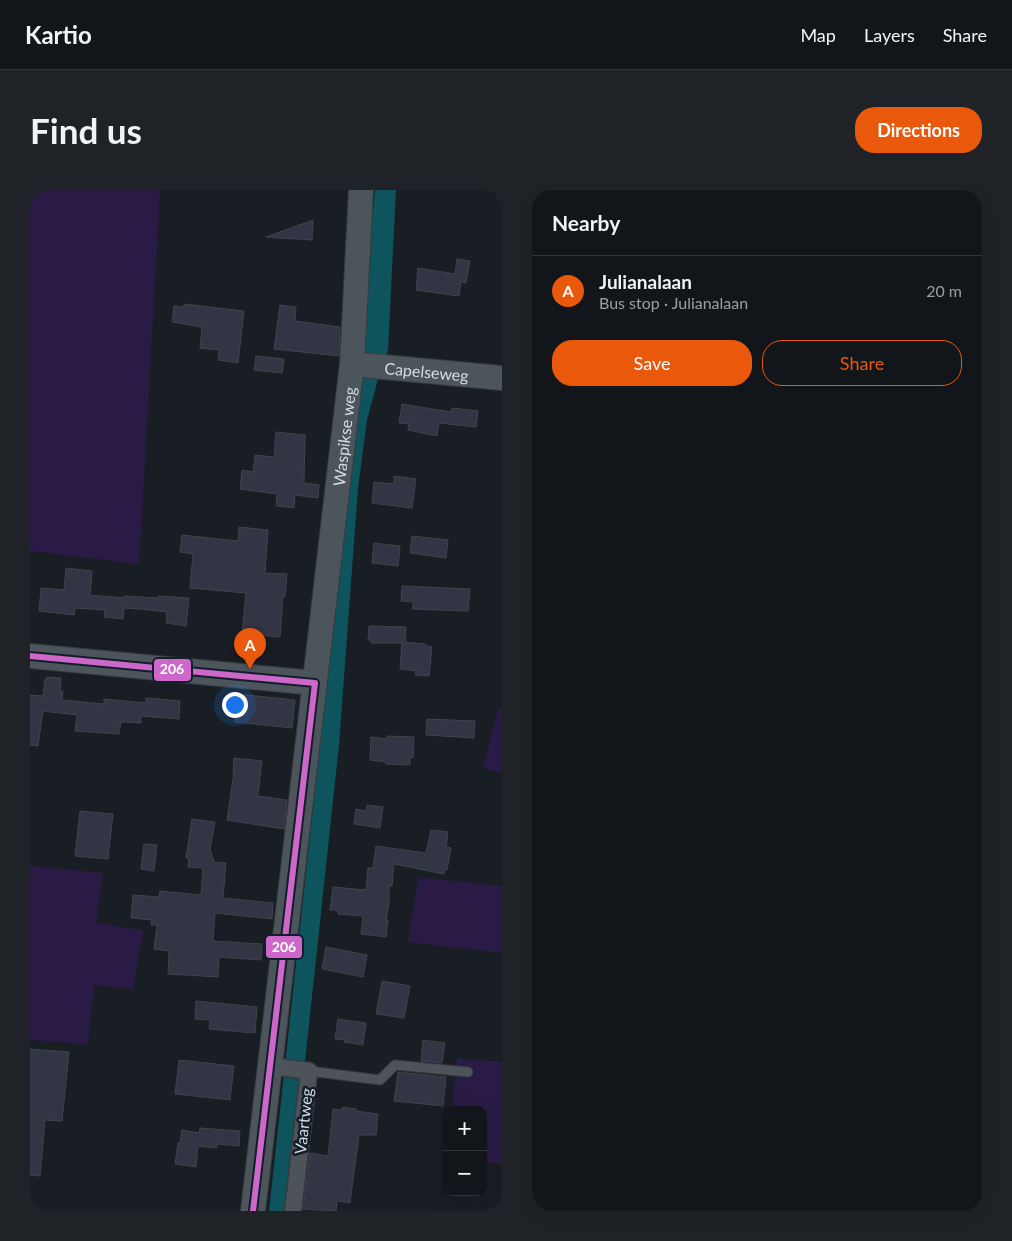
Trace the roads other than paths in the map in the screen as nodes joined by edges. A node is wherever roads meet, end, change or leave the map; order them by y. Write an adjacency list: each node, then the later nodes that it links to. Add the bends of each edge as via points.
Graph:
1 (361, 190): 2 (street, Waspikse weg)
2 (352, 364): 3 (street, Capelseweg); 5 (street, Waspikse weg)
3 (502, 378)
4 (30, 656): 5 (street)
5 (315, 683): 6 (street)
6 (277, 1067): 7 (street, Vaartweg); 9 (street)
7 (306, 1071): 8 (lane, via 380,1080 395,1065); 10 (street, Vaartweg)
8 (468, 1072)
9 (253, 1211)
10 (294, 1211)

